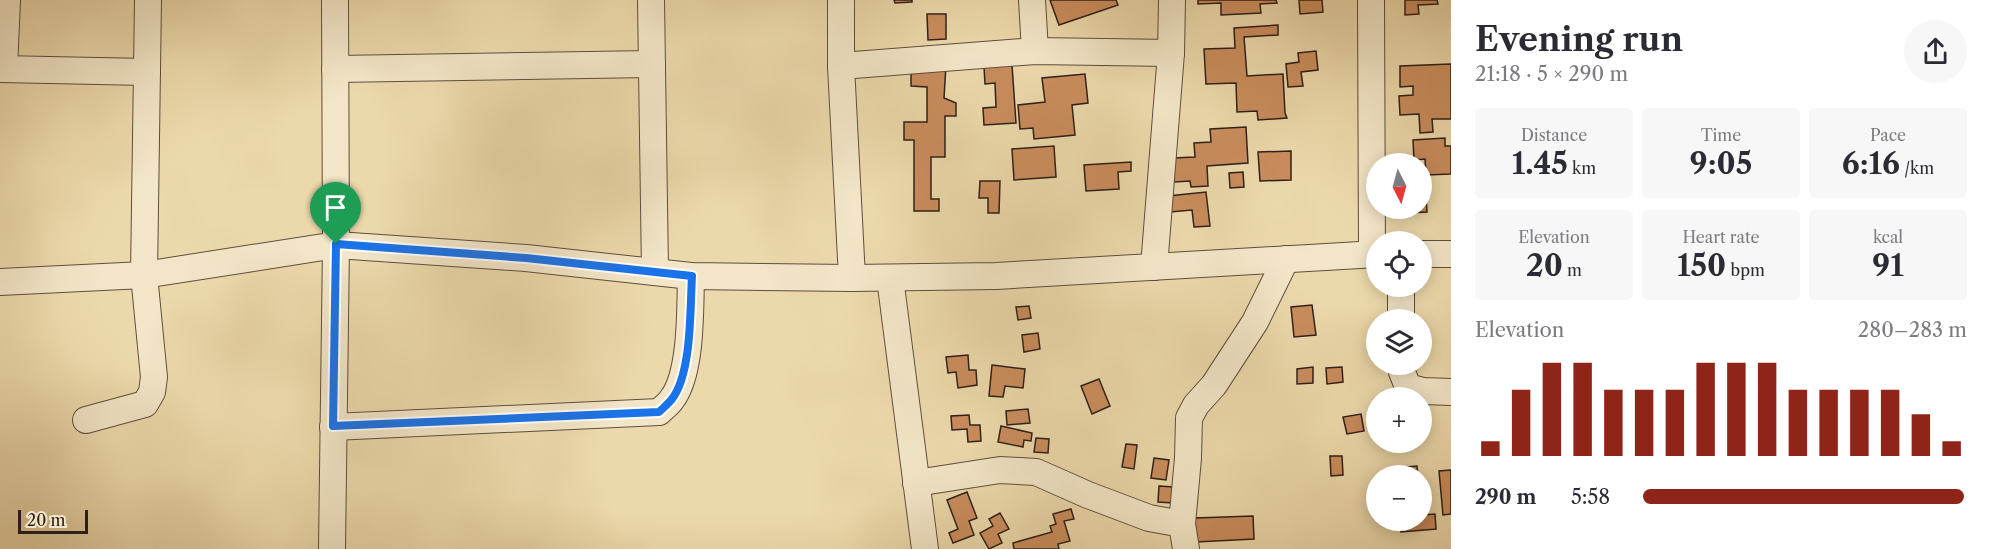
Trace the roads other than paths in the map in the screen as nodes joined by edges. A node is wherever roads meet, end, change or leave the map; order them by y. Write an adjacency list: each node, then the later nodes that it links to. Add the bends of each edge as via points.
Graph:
1 (7, 0): 13 (street)
2 (148, 0): 15 (street)
3 (335, 0): 14 (street)
4 (651, 0): 11 (street)
5 (841, 0): 12 (street)
6 (1032, 0): 9 (street)
7 (1172, 0): 10 (street)
8 (1371, 0): 16 (street)
9 (1035, 51): 10 (street); 12 (street)
10 (1171, 53): 22 (street)
11 (652, 64): 14 (street); 23 (street)
12 (841, 66): 26 (street)
13 (2, 69): 15 (street)
14 (335, 69): 17 (street)
15 (147, 72): 24 (street)
16 (1374, 231)
17 (336, 244): 23 (street); 24 (street); 32 (street)
18 (1366, 254): 21 (street)
19 (1432, 254): 20 (street)
20 (1451, 254)
21 (1286, 259): 22 (street); 34 (street, via 1255,322 1189,418)
22 (1154, 267): 27 (street)
23 (655, 272): 25 (street)
24 (144, 275): 28 (street); 31 (street, via 154,377 152,392 145,404)
25 (692, 276): 26 (street); 32 (street, via 688,347 680,381 673,398 659,412)
26 (852, 278): 27 (street)
27 (890, 278): 33 (street)
28 (0, 282)
29 (1402, 375): 30 (street, via 1408,387)
30 (1451, 392)
31 (86, 420)
32 (333, 426): 35 (street)
33 (916, 483): 34 (street, via 1000,470 1036,472 1149,518); 36 (street)
34 (1182, 524): 37 (street)
35 (332, 549)
36 (925, 549)
37 (1186, 549)

